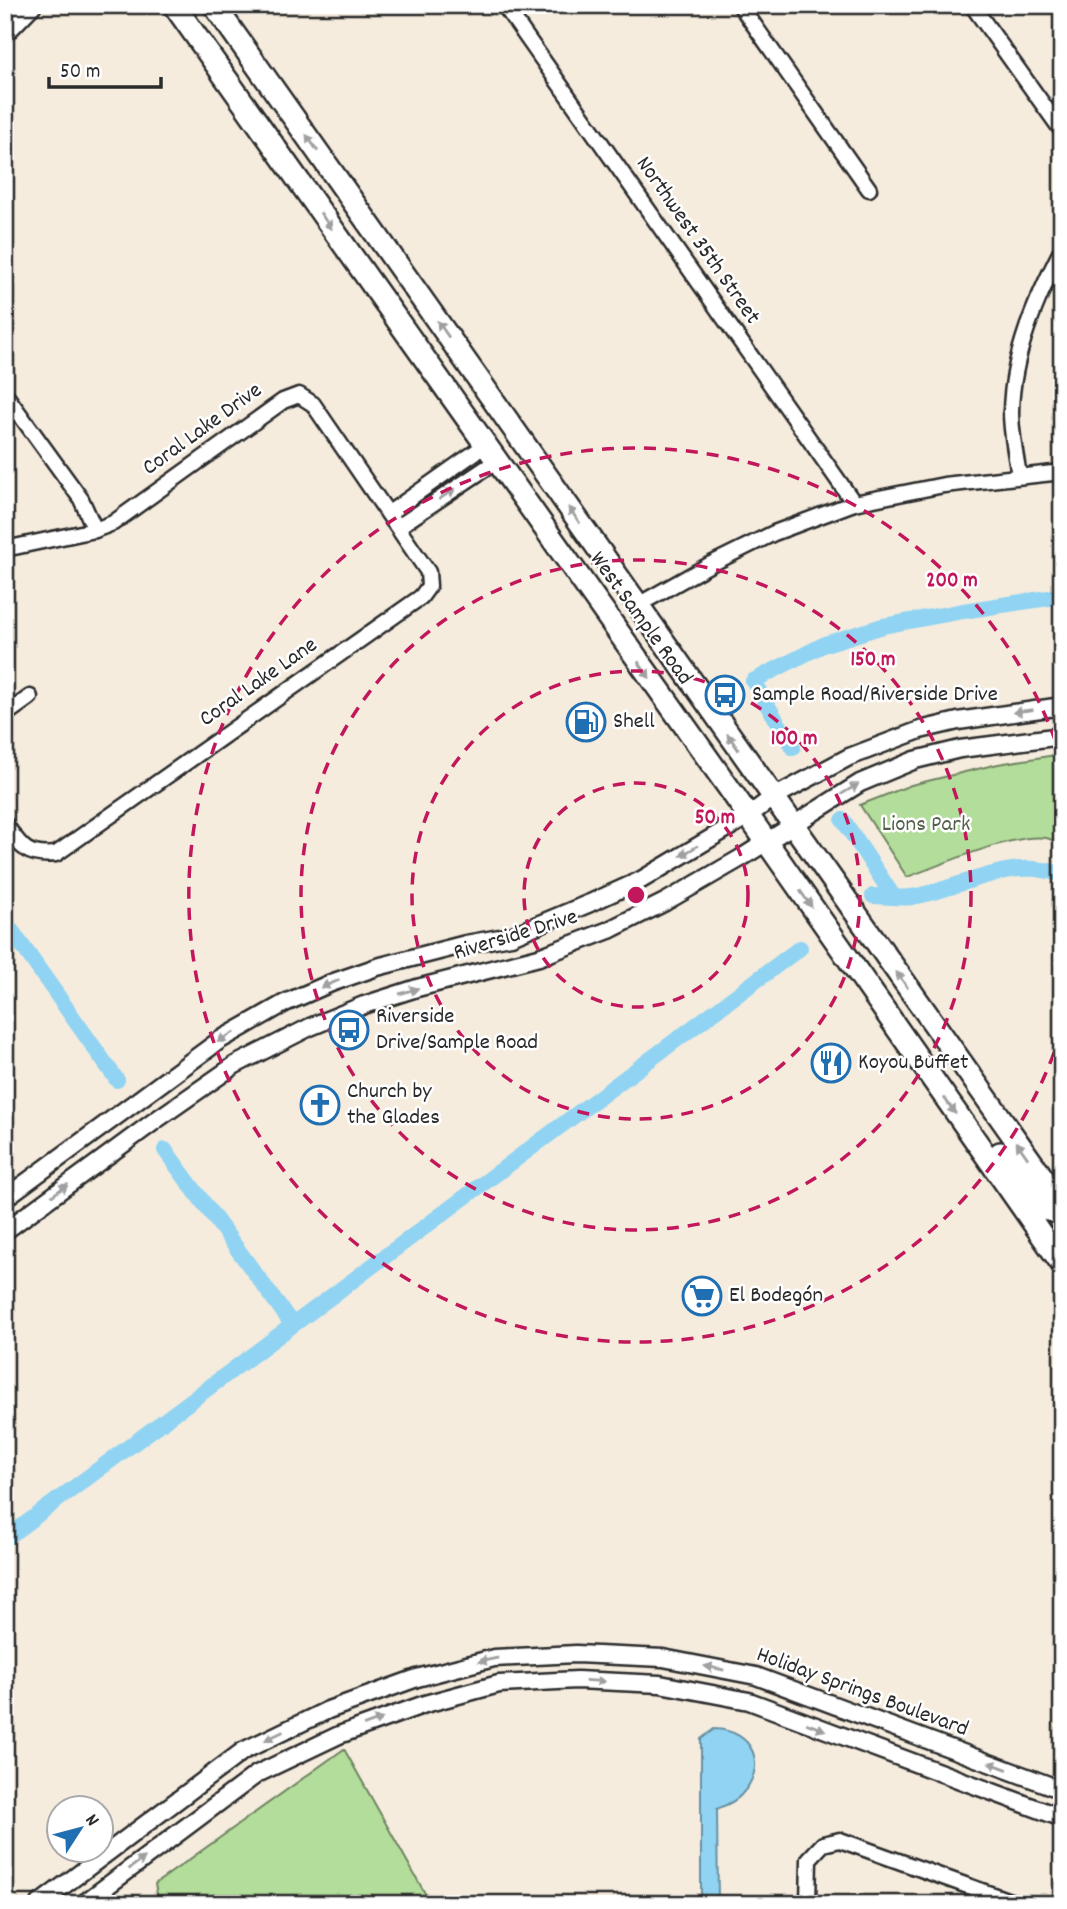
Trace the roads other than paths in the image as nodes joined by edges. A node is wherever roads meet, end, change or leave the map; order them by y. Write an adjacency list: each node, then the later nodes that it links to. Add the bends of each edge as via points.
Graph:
1 (33, 5): 7 (street)
2 (174, 5): 12 (main road, West Sample Road, one-way to 12)
3 (214, 5): 20 (main road, West Sample Road, one-way to 3)
4 (504, 5): 15 (street, Northwest 35th Street)
5 (740, 5): 9 (street)
6 (972, 5): 8 (street)
7 (5, 34)
8 (1062, 131)
9 (869, 189)
10 (1062, 249): 14 (street, via 1020,347 1011,413)
11 (5, 394): 18 (street, via 80,499)
12 (490, 454): 16 (street); 17 (street, one-way to 12); 26 (main road, West Sample Road, one-way to 26)
13 (1062, 472): 14 (street)
14 (1019, 476): 15 (street)
15 (854, 503): 20 (street, via 774,533)
16 (389, 513): 17 (street, Coral Lake Lane); 18 (street, Coral Lake Drive, via 313,404 299,395 283,401 113,523)
17 (398, 527): 27 (street, Coral Lake Lane, via 428,572 429,586 421,597 56,854 40,856 23,849)
18 (95, 530): 19 (street, Coral Lake Drive)
19 (5, 549)
20 (638, 605): 25 (main road, West Sample Road, one-way to 20)
21 (30, 697): 23 (street)
22 (1062, 706): 25 (street, Riverside Drive, one-way to 25, via 920,730 849,757)
23 (5, 715)
24 (1062, 736): 28 (street, Riverside Drive, one-way to 24, via 860,783 915,760 960,749)
25 (772, 798): 26 (street, Riverside Drive); 28 (main road, West Sample Road)
26 (748, 816): 29 (main road, West Sample Road); 31 (street, Riverside Drive, one-way to 31, via 641,880 511,936 377,967 285,1003 220,1040)
27 (5, 824)
28 (792, 824): 29 (street, Riverside Drive); 32 (main road, West Sample Road, one-way to 28)
29 (767, 843): 30 (main road, West Sample Road, one-way to 30); 35 (street, Riverside Drive, one-way to 29, via 235,1065 364,1005 539,957 610,930)
30 (974, 1140): 33 (main road, via 999,1150 1041,1208); 34 (main road, West Sample Road)
31 (5, 1198)
32 (1062, 1205)
33 (1062, 1214)
34 (1035, 1226): 36 (main road); 37 (main road, West Sample Road)
35 (5, 1231)
36 (1062, 1236)
37 (1062, 1264)
38 (756, 1676): 39 (street); 40 (street, Holiday Springs Boulevard); 44 (street, Holiday Springs Boulevard, one-way to 44, via 663,1658 576,1654 494,1658 417,1678 328,1710 243,1751)
39 (749, 1702): 41 (street, Holiday Springs Boulevard, one-way to 41); 45 (street, Holiday Springs Boulevard, one-way to 39, via 257,1774 339,1735 425,1704 499,1684 577,1680 660,1684)
40 (929, 1741): 41 (street); 42 (street, Holiday Springs Boulevard, one-way to 40)
41 (921, 1766): 43 (street, Holiday Springs Boulevard)
42 (1062, 1790)
43 (1062, 1818)
44 (39, 1904)
45 (83, 1904)
46 (808, 1904): 47 (street, via 808,1859 823,1844 841,1840)
47 (1018, 1904)

